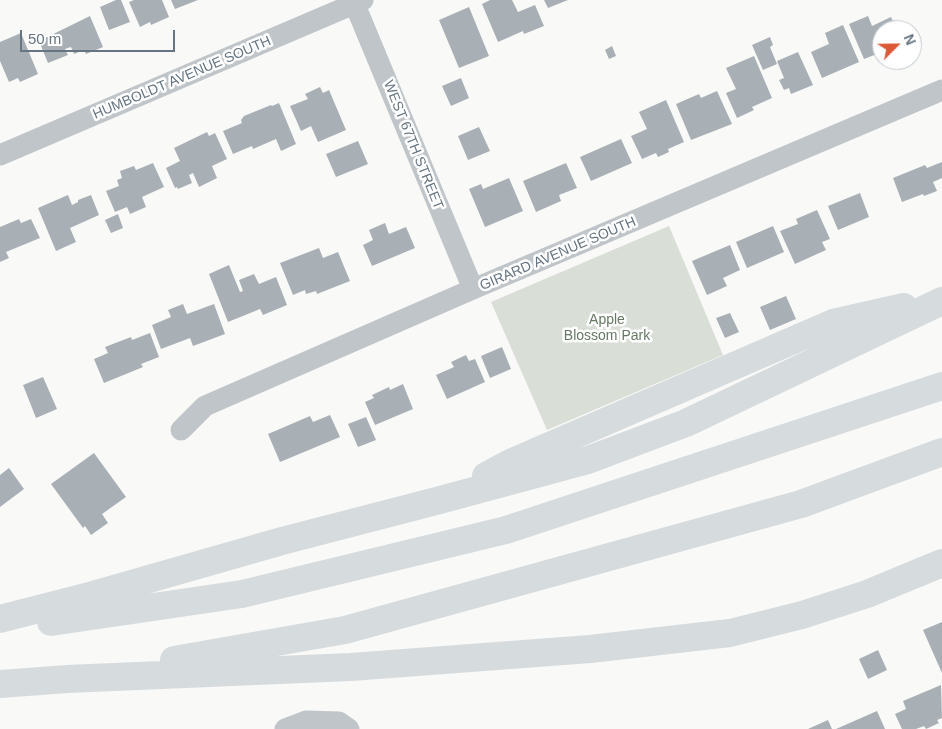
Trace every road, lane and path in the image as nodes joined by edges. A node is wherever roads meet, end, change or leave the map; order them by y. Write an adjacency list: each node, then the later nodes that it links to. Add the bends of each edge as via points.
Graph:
1 (357, 1): 3 (street, HUMBOLDT AVENUE SOUTH); 4 (street, WEST 67TH STREET)
2 (942, 90): 4 (street, GIRARD AVENUE SOUTH)
3 (0, 156)
4 (473, 290): 7 (street, GIRARD AVENUE SOUTH, via 205,406)
5 (942, 300): 10 (highway, via 686,423 588,460)
6 (942, 386): 11 (highway, via 506,530 242,594)
7 (181, 430)
8 (942, 452): 12 (highway, via 801,504 345,630)
9 (942, 563): 12 (highway, via 839,604 730,633 590,649 351,667)
10 (0, 619)
11 (0, 629)
12 (67, 679): 13 (highway)
13 (0, 684)
14 (285, 729): 15 (street, via 306,721 339,722)
15 (350, 729)

